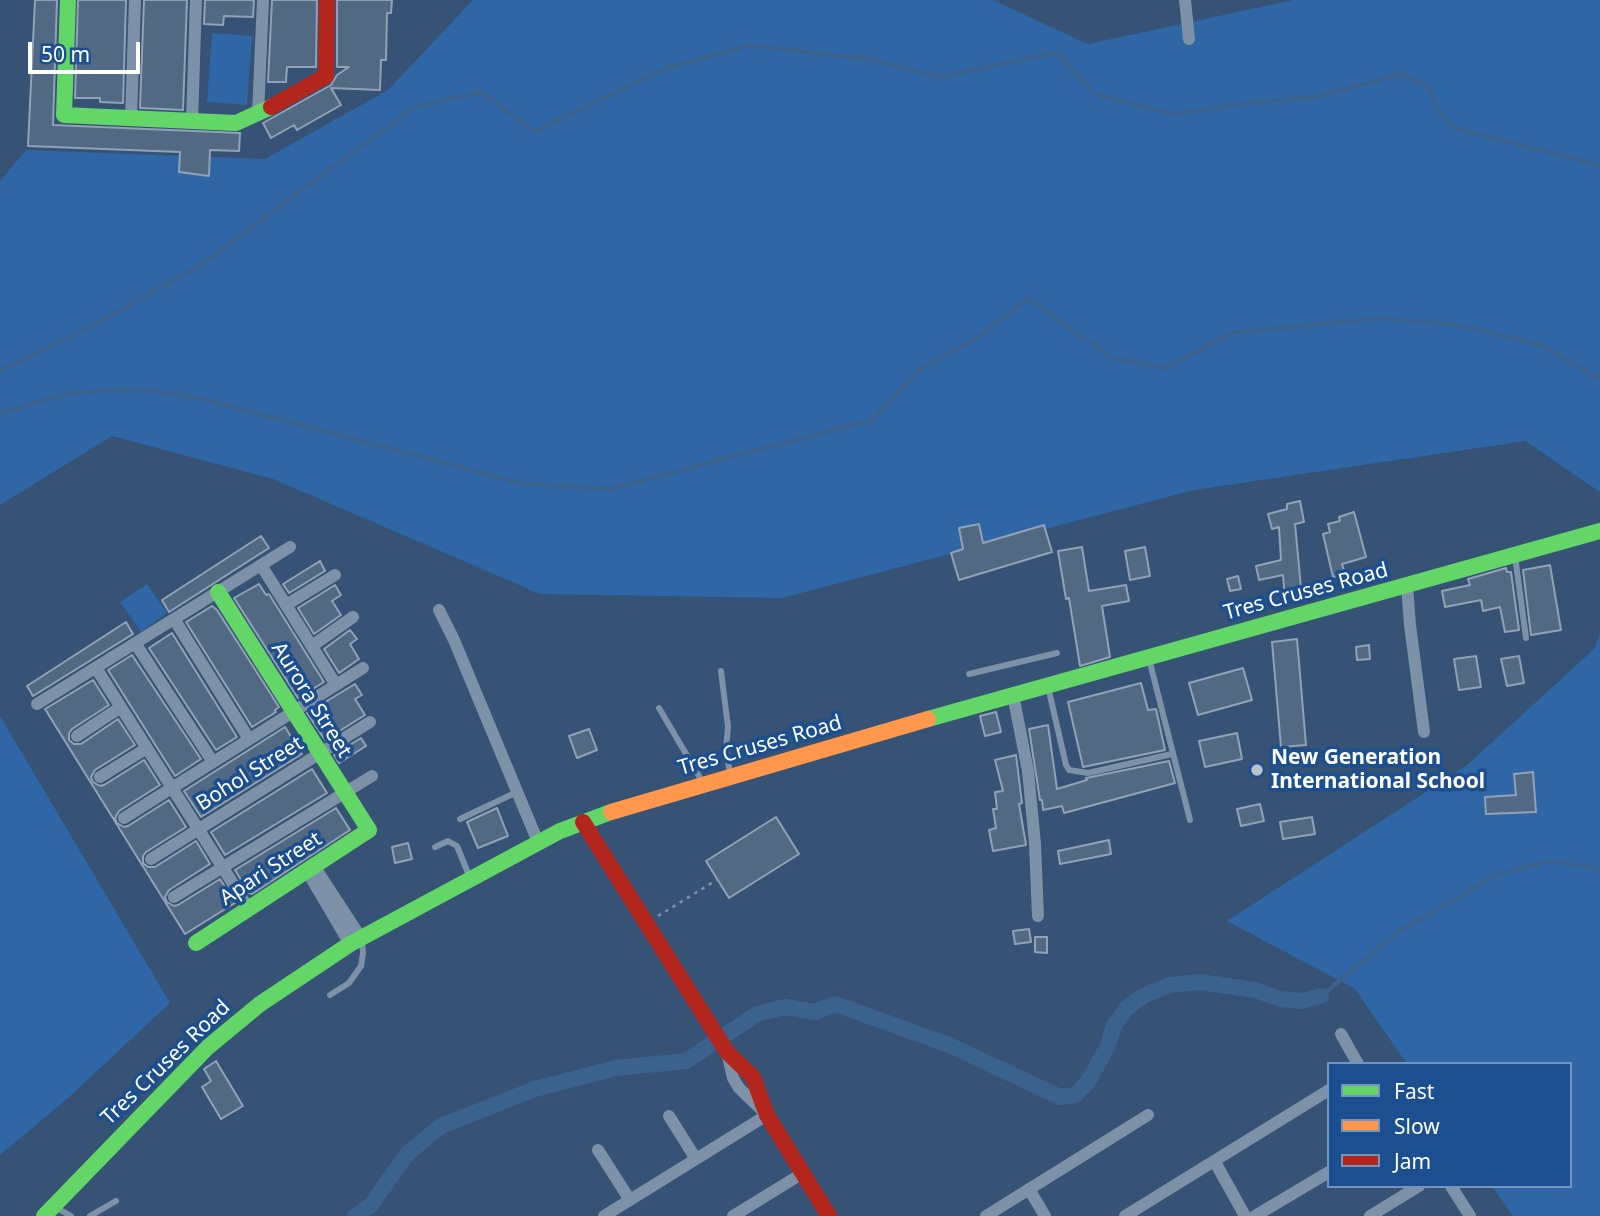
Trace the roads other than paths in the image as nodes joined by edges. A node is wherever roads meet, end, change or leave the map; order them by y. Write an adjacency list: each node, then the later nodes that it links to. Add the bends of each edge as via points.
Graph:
1 (68, 0): 9 (main road, via 64,115)
2 (135, 0): 9 (street)
3 (196, 0): 10 (street)
4 (263, 0): 8 (street)
5 (327, 0): 8 (main road, via 326,76)
6 (1185, 0): 7 (street)
7 (1189, 39)
8 (258, 114): 10 (main road, via 236,123)
9 (131, 118): 10 (main road)
10 (192, 121)
11 (1600, 531): 13 (main road, Tres Cruses Road)
12 (290, 547): 14 (street)
13 (1514, 554): 16 (main road, Tres Cruses Road); 22 (lane)
14 (261, 565): 17 (street); 18 (street)
15 (335, 575): 18 (street)
16 (1407, 586): 26 (main road, Tres Cruses Road); 39 (street)
17 (218, 592): 21 (street); 37 (main road, Aurora Street)
18 (286, 606): 24 (street)
19 (439, 610): 52 (street)
20 (353, 617): 24 (street)
21 (174, 619): 23 (street); 41 (street)
22 (1526, 638)
23 (135, 643): 27 (street); 45 (street)
24 (312, 646): 31 (street)
25 (1057, 653): 30 (lane)
26 (1149, 659): 32 (main road, Tres Cruses Road); 44 (lane)
27 (96, 668): 34 (street); 35 (street)
28 (363, 668): 31 (street)
29 (721, 671): 48 (lane)
30 (969, 674)
31 (336, 685): 37 (street)
32 (1047, 685): 33 (main road, Tres Cruses Road); 44 (lane, via 1069,770 1088,773)
33 (1013, 695): 48 (main road, Tres Cruses Road); 67 (street, via 1028,771)
34 (37, 704)
35 (121, 708): 40 (street); 42 (street)
36 (659, 708): 49 (lane)
37 (294, 711): 41 (street); 43 (main road, Aurora Street)
38 (370, 722): 43 (street, Bohol Street)
39 (1424, 732)
40 (77, 736)
41 (249, 739): 45 (street)
42 (147, 748): 46 (street); 50 (street)
43 (320, 753): 51 (main road, Aurora Street); 57 (street, Bohol Street)
44 (1172, 754): 55 (lane)
45 (213, 762): 50 (street)
46 (100, 776)
47 (372, 776): 51 (street)
48 (730, 776): 49 (main road, Tres Cruses Road)
49 (704, 784): 56 (main road, Tres Cruses Road)
50 (172, 788): 53 (street); 57 (street)
51 (345, 792): 58 (main road, Aurora Street); 62 (street)
52 (517, 792): 54 (lane); 59 (street)
53 (124, 818)
54 (460, 819)
55 (1190, 820)
56 (583, 822): 59 (main road, Tres Cruses Road); 74 (main road, via 727,1052 752,1077)
57 (198, 829): 61 (street, Bohol Street); 62 (street)
58 (369, 830): 63 (main road, Apari Street)
59 (538, 842): 64 (main road, Tres Cruses Road)
60 (436, 847): 64 (lane, via 448,841 457,846)
61 (151, 859)
62 (222, 868): 65 (street); 66 (street)
63 (310, 868): 66 (main road, Apari Street); 68 (street)
64 (471, 879): 68 (main road, Tres Cruses Road)
65 (174, 897)
66 (248, 909): 69 (main road, Apari Street)
67 (1038, 916)
68 (356, 941): 70 (lane, via 363,953 361,965 348,984); 87 (main road, Tres Cruses Road, via 260,1004 208,1047)
69 (196, 943)
70 (330, 995)
71 (1341, 1034): 72 (street)
72 (1357, 1062)
73 (1327, 1091): 79 (street)
74 (767, 1115): 78 (street); 80 (main road)
75 (1148, 1115): 84 (street)
76 (668, 1116): 78 (street)
77 (598, 1150): 85 (street)
78 (696, 1159): 85 (street)
79 (1215, 1162): 96 (street); 97 (street)
80 (803, 1173): 92 (street); 93 (main road)
81 (1327, 1173): 98 (street)
82 (1416, 1188): 99 (street)
83 (1452, 1188): 100 (street)
84 (1029, 1189): 94 (street); 95 (street)
85 (630, 1200): 88 (street)
86 (116, 1201): 90 (lane)
87 (48, 1211): 89 (lane)
88 (619, 1212): 91 (street)
89 (71, 1216)
90 (90, 1216)
91 (604, 1216)
92 (733, 1216)
93 (829, 1216)
94 (986, 1216)
95 (1045, 1216)
96 (1125, 1216)
97 (1245, 1216)
98 (1255, 1216)
99 (1370, 1216)
100 (1470, 1216)

